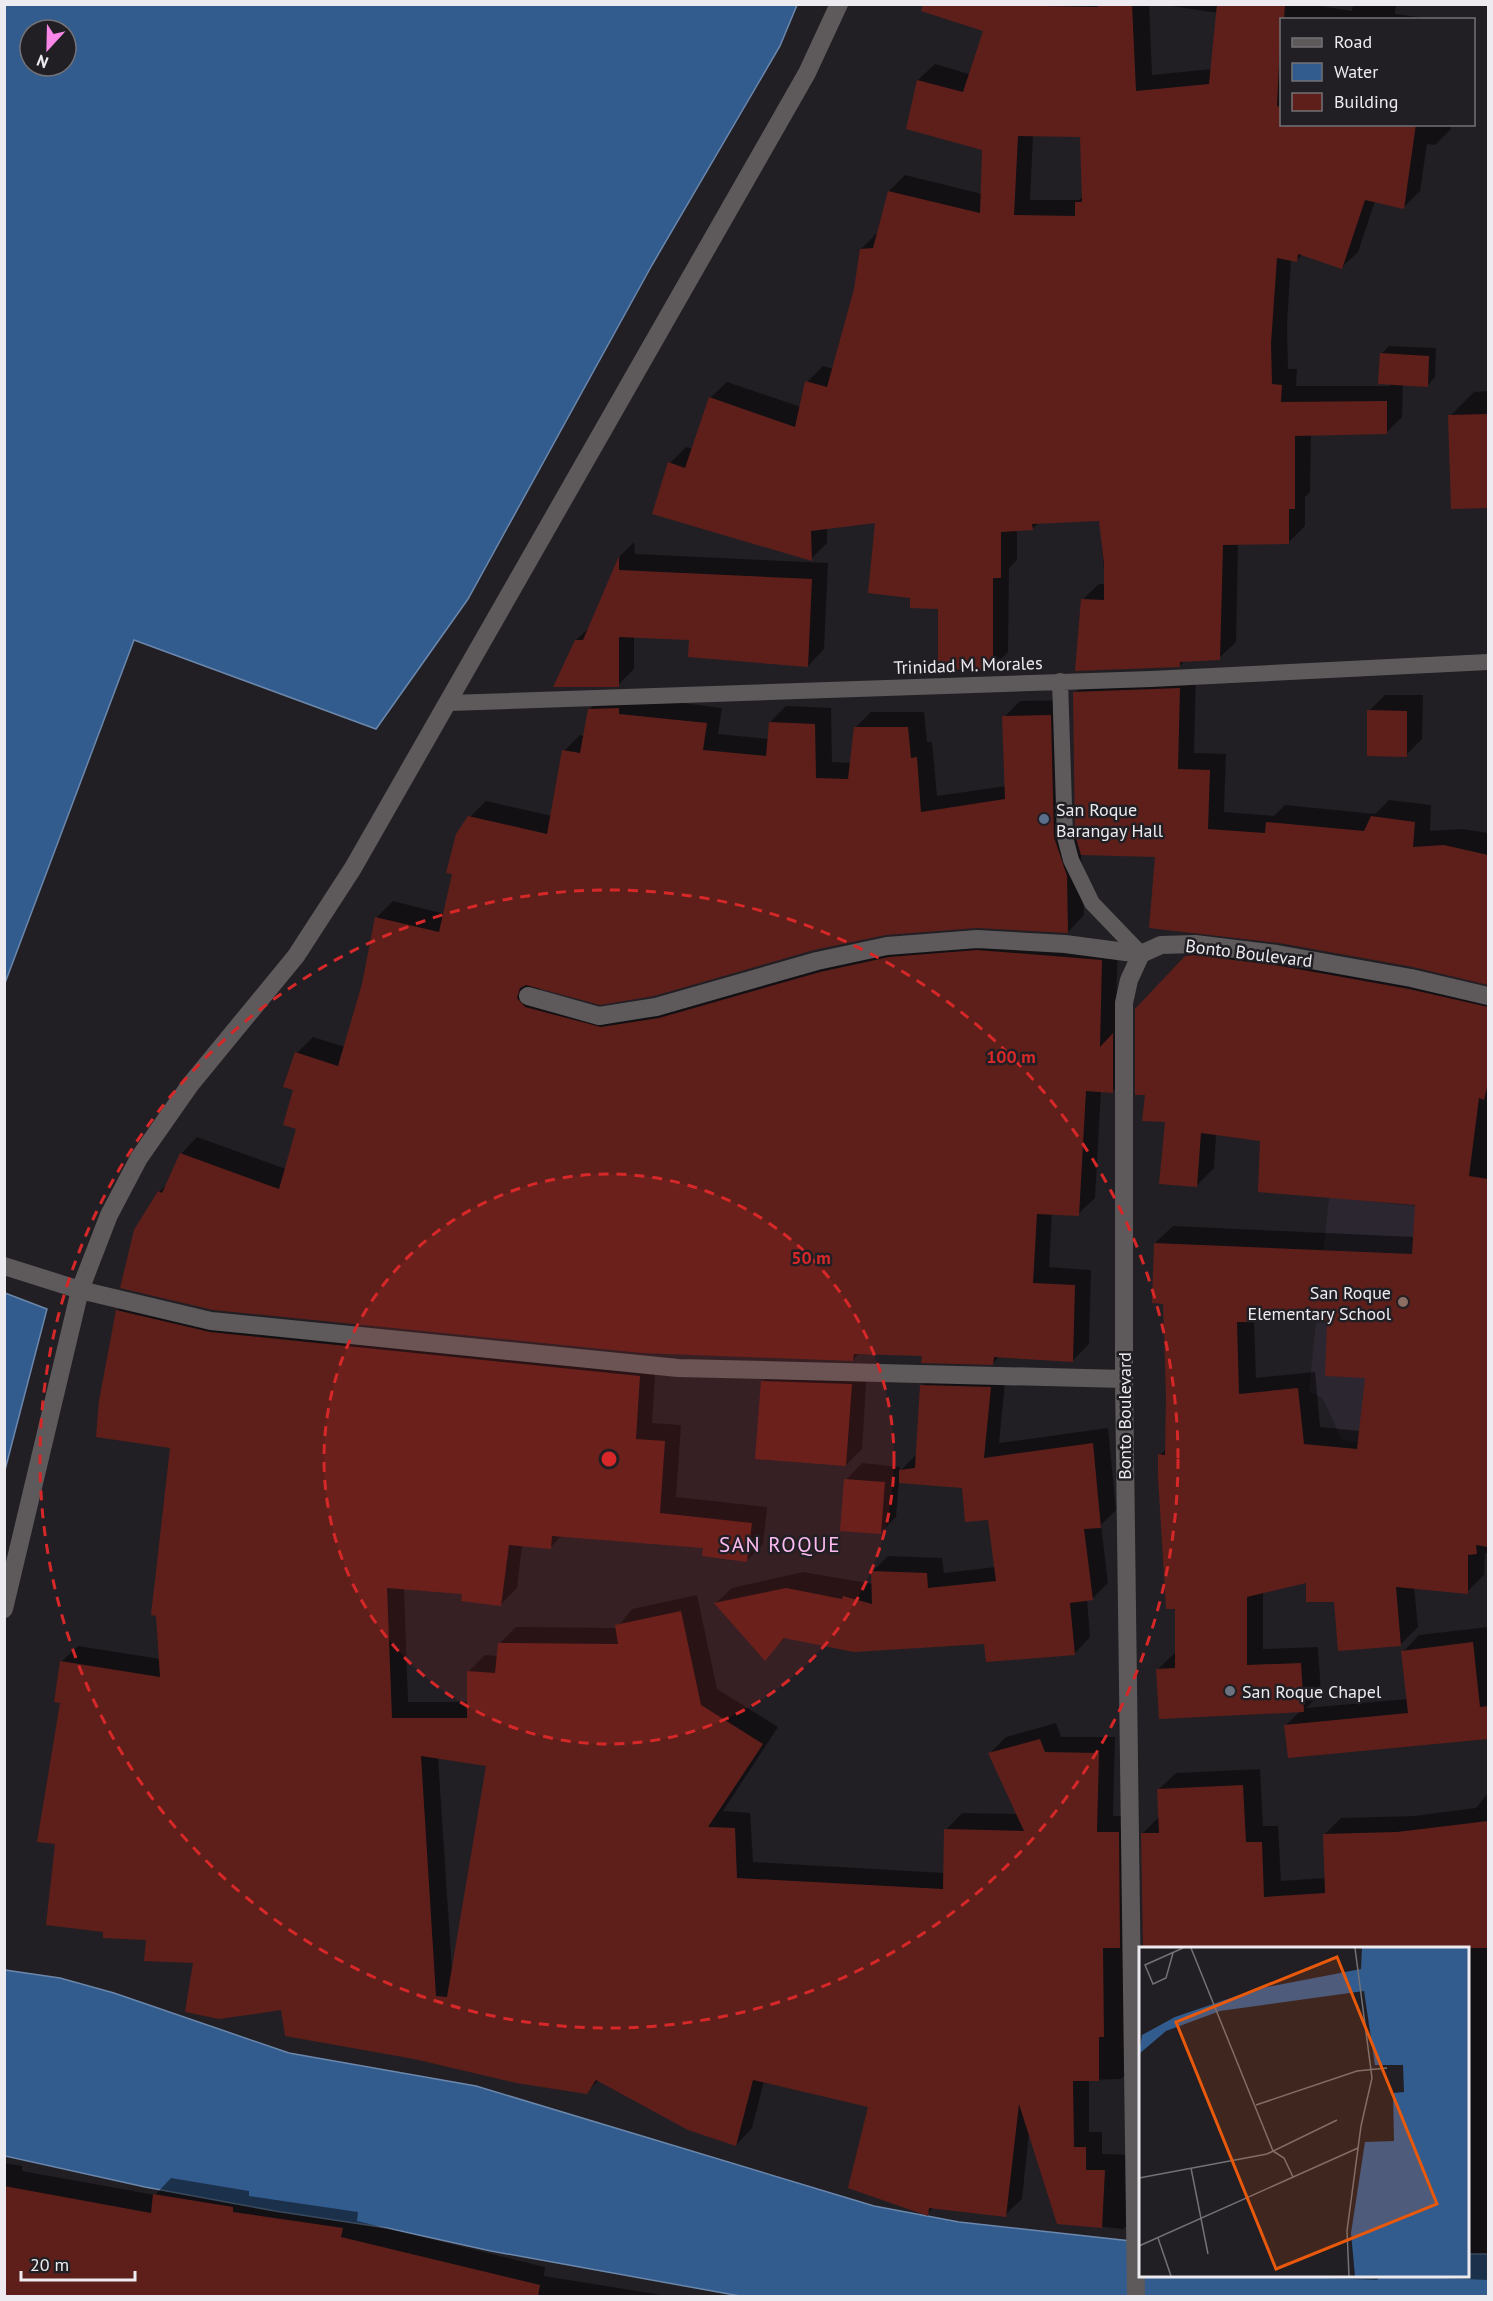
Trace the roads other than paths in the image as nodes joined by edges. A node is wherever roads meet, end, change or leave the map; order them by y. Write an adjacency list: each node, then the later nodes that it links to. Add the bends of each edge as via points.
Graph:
1 (839, 4): 4 (street, via 807,73)
2 (1488, 662): 3 (lane, Trinidad M. Morales)
3 (1060, 681): 4 (lane, Trinidad M. Morales); 5 (lane, via 1065,837 1071,860 1092,903)
4 (449, 702): 9 (street, via 353,868 296,956 190,1085 139,1158 109,1215)
5 (1141, 954): 6 (street, via 1065,944 977,939 887,946 817,961 656,1007 599,1016); 7 (street, Bonto Boulevard, via 1161,945 1195,944 1277,954); 10 (street, Bonto Boulevard, via 1124,1003)
6 (528, 996)
7 (1488, 996)
8 (4, 1266): 9 (street)
9 (80, 1290): 10 (street, via 211,1321 678,1368); 11 (street)
10 (1124, 1379): 12 (street, Bonto Boulevard)
11 (4, 1609)
12 (1136, 2296)

